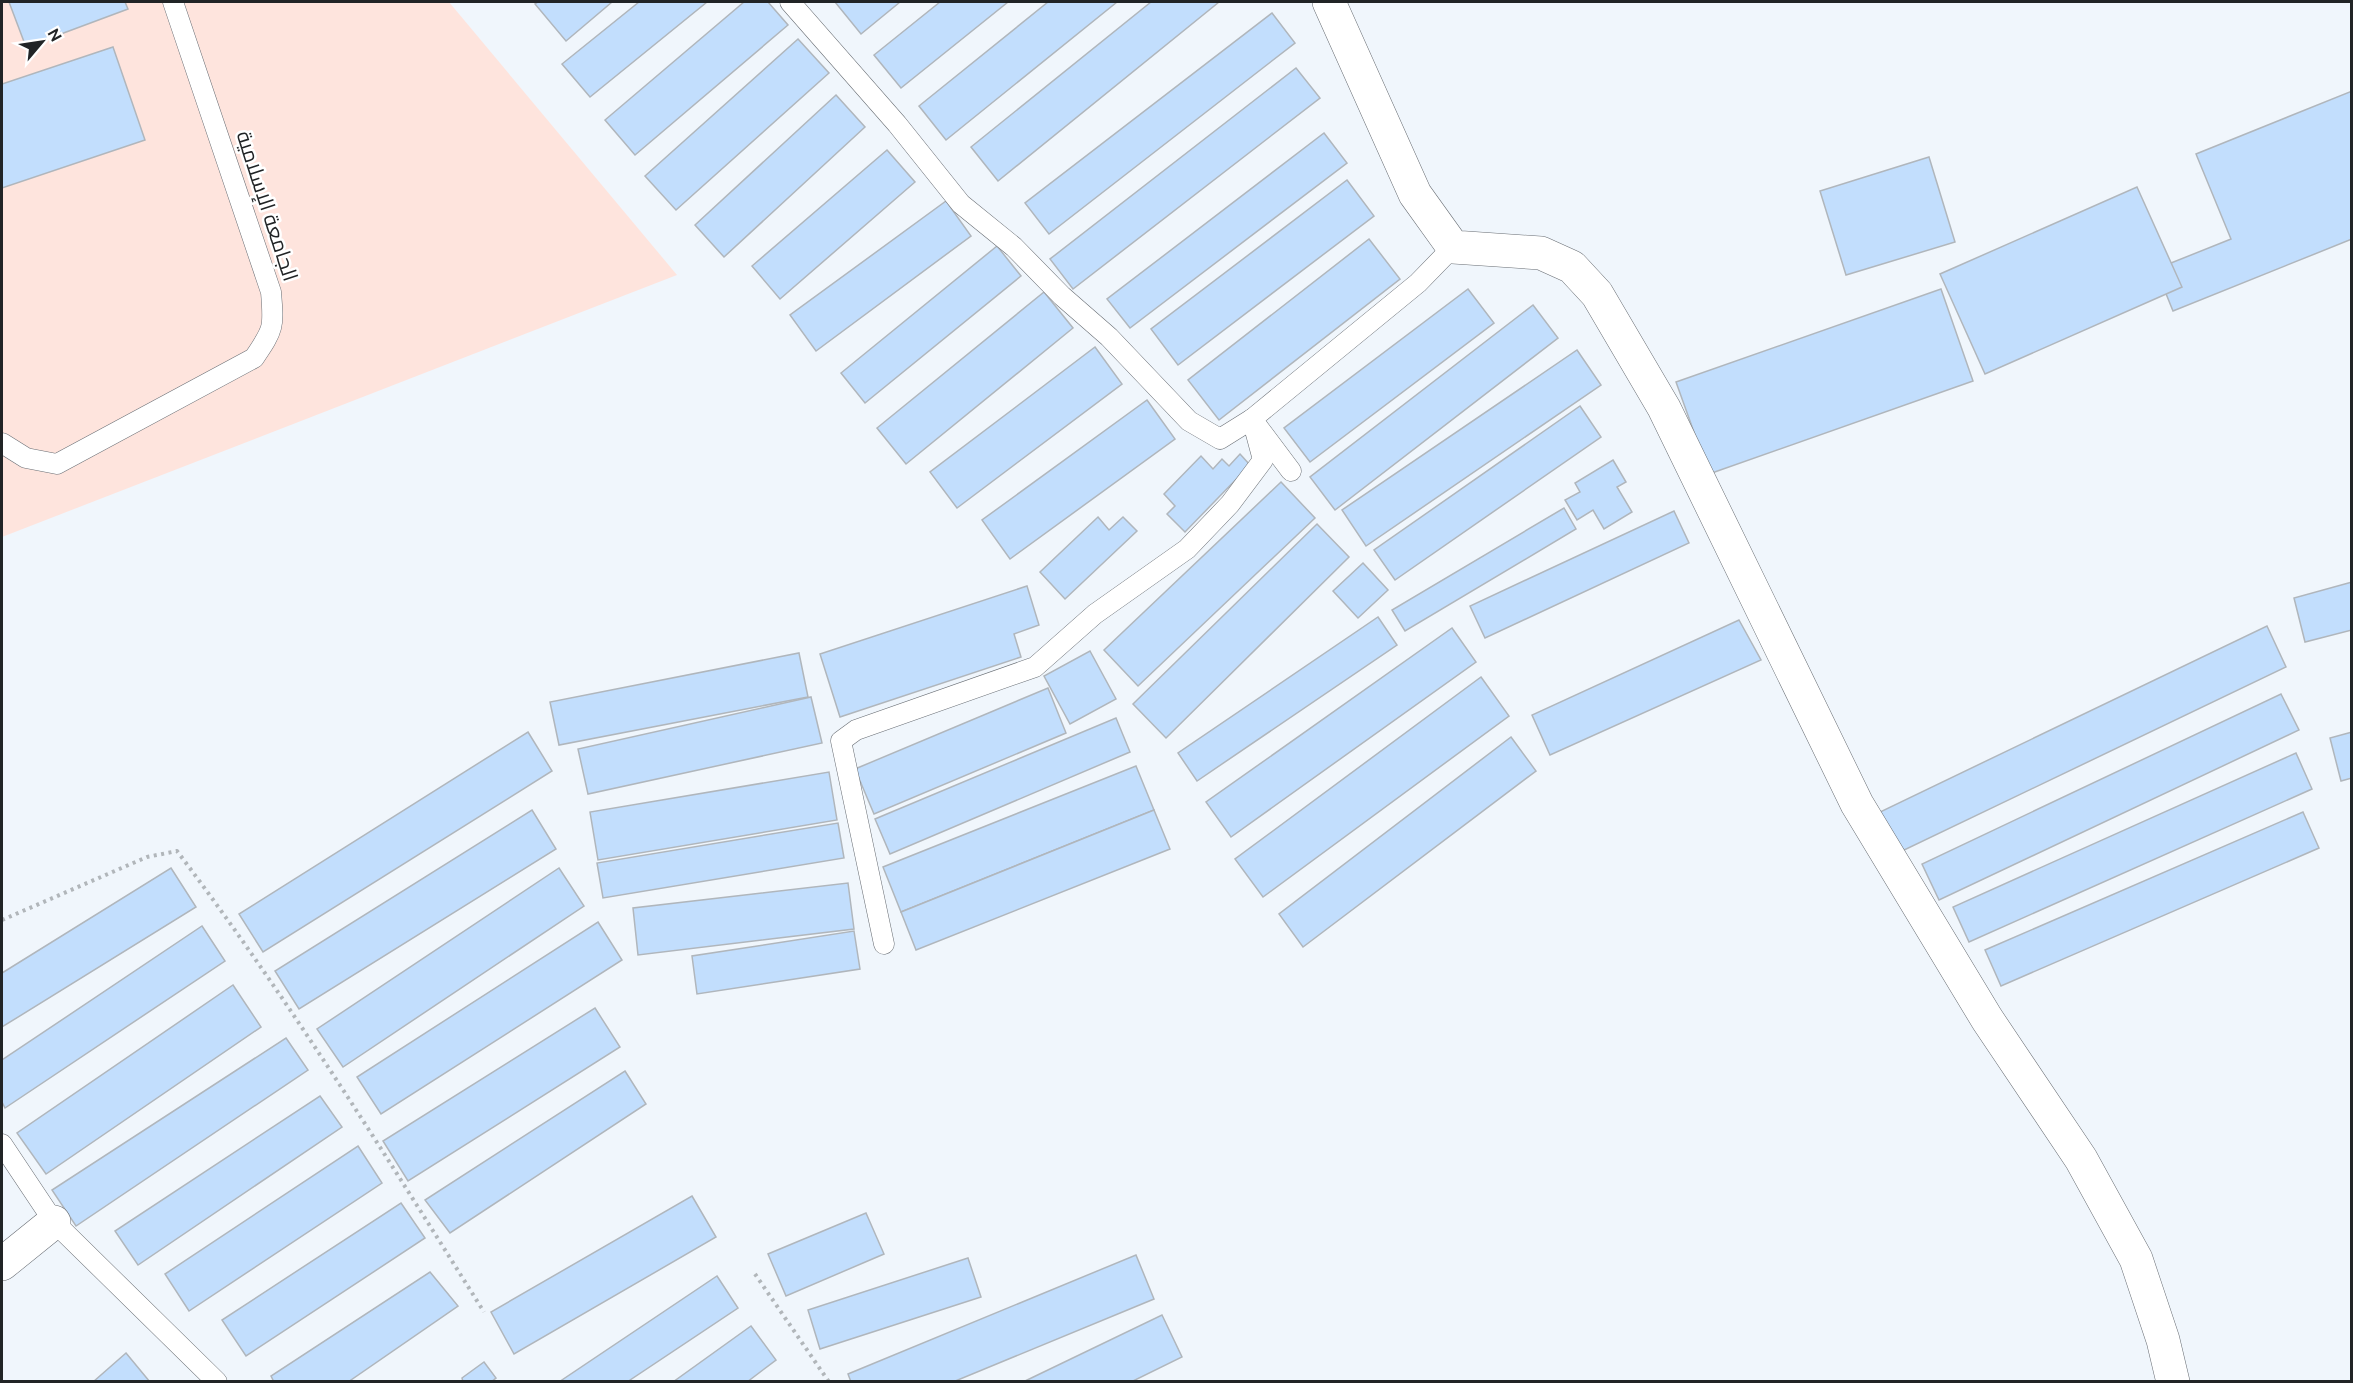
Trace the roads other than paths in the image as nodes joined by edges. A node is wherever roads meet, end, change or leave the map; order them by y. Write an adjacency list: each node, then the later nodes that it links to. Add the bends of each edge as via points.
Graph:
1 (173, 2): 6 (lane, الجامعة الإسلامية, via 271,292 274,323 254,358 57,464 26,458)
2 (790, 2): 5 (lane, via 961,204 1014,247 1189,421 1220,439)
3 (1329, 2): 4 (street, via 1415,194)
4 (1453, 247): 5 (lane, via 1418,283); 13 (street, via 1541,253 1572,267 1597,294 1664,408 1857,804 1987,1019 2081,1159 2136,1259)
5 (1252, 419): 7 (lane); 8 (lane, via 1263,459 1230,504 1186,549 1095,614 1035,667 856,730 841,741)
6 (2, 443)
7 (1291, 471)
8 (884, 944)
9 (2, 1144): 10 (lane)
10 (54, 1222): 11 (street); 12 (lane)
11 (2, 1264)
12 (217, 1382)
13 (2173, 1382)

